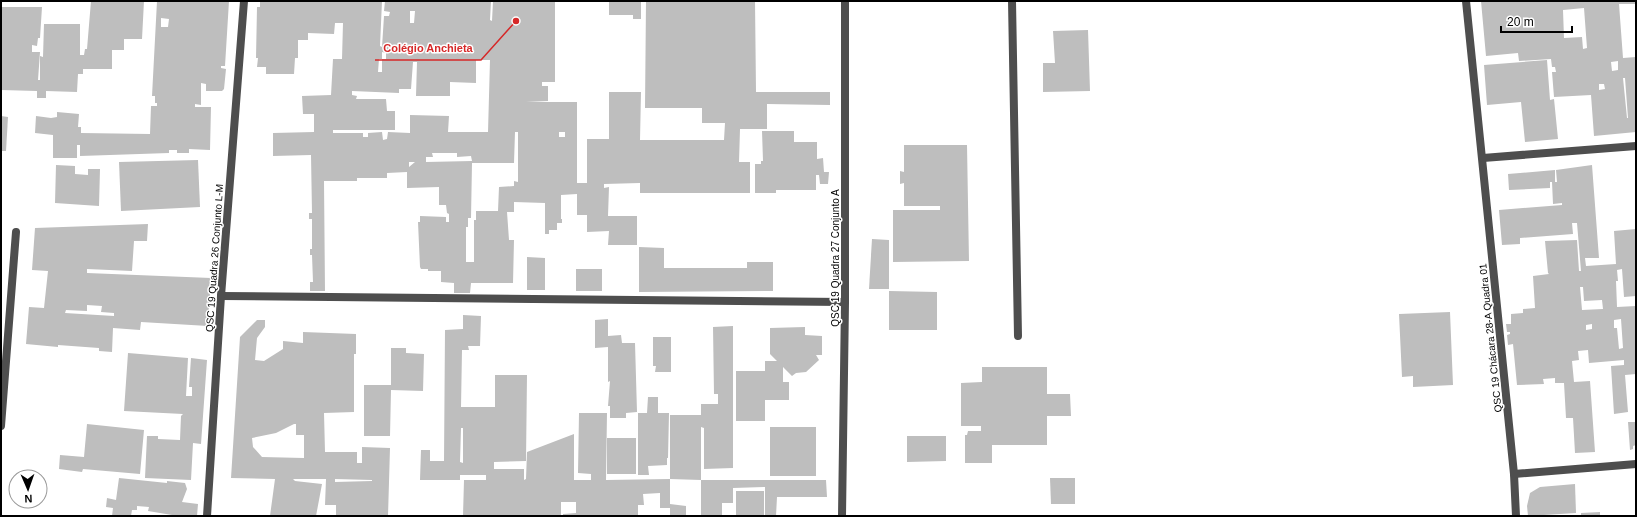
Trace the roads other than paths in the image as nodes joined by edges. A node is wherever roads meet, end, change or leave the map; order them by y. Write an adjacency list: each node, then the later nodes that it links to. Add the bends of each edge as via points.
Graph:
1 (244, 1): 8 (street, QSC 19 Quadra 26 Conjunto L-M)
2 (845, 1): 9 (street, QSC 19 Quadra 27 Conjunto A)
3 (1012, 1): 10 (street)
4 (1466, 1): 6 (street, QSC 19 Chácara 28-A Quadra 01)
5 (1636, 146): 6 (street)
6 (1483, 158): 13 (street, QSC 19 Chácara 28-A Quadra 01)
7 (16, 232): 11 (street)
8 (221, 296): 9 (street); 14 (street, QSC 19 Quadra 26 Conjunto L-M)
9 (845, 302): 15 (street, QSC 19 Quadra 27 Conjunto A)
10 (1018, 336)
11 (1, 426)
12 (1636, 464): 13 (street)
13 (1514, 474): 16 (street, QSC 19 Chácara 28-A Quadra 01)
14 (207, 516)
15 (842, 516)
16 (1516, 516)

